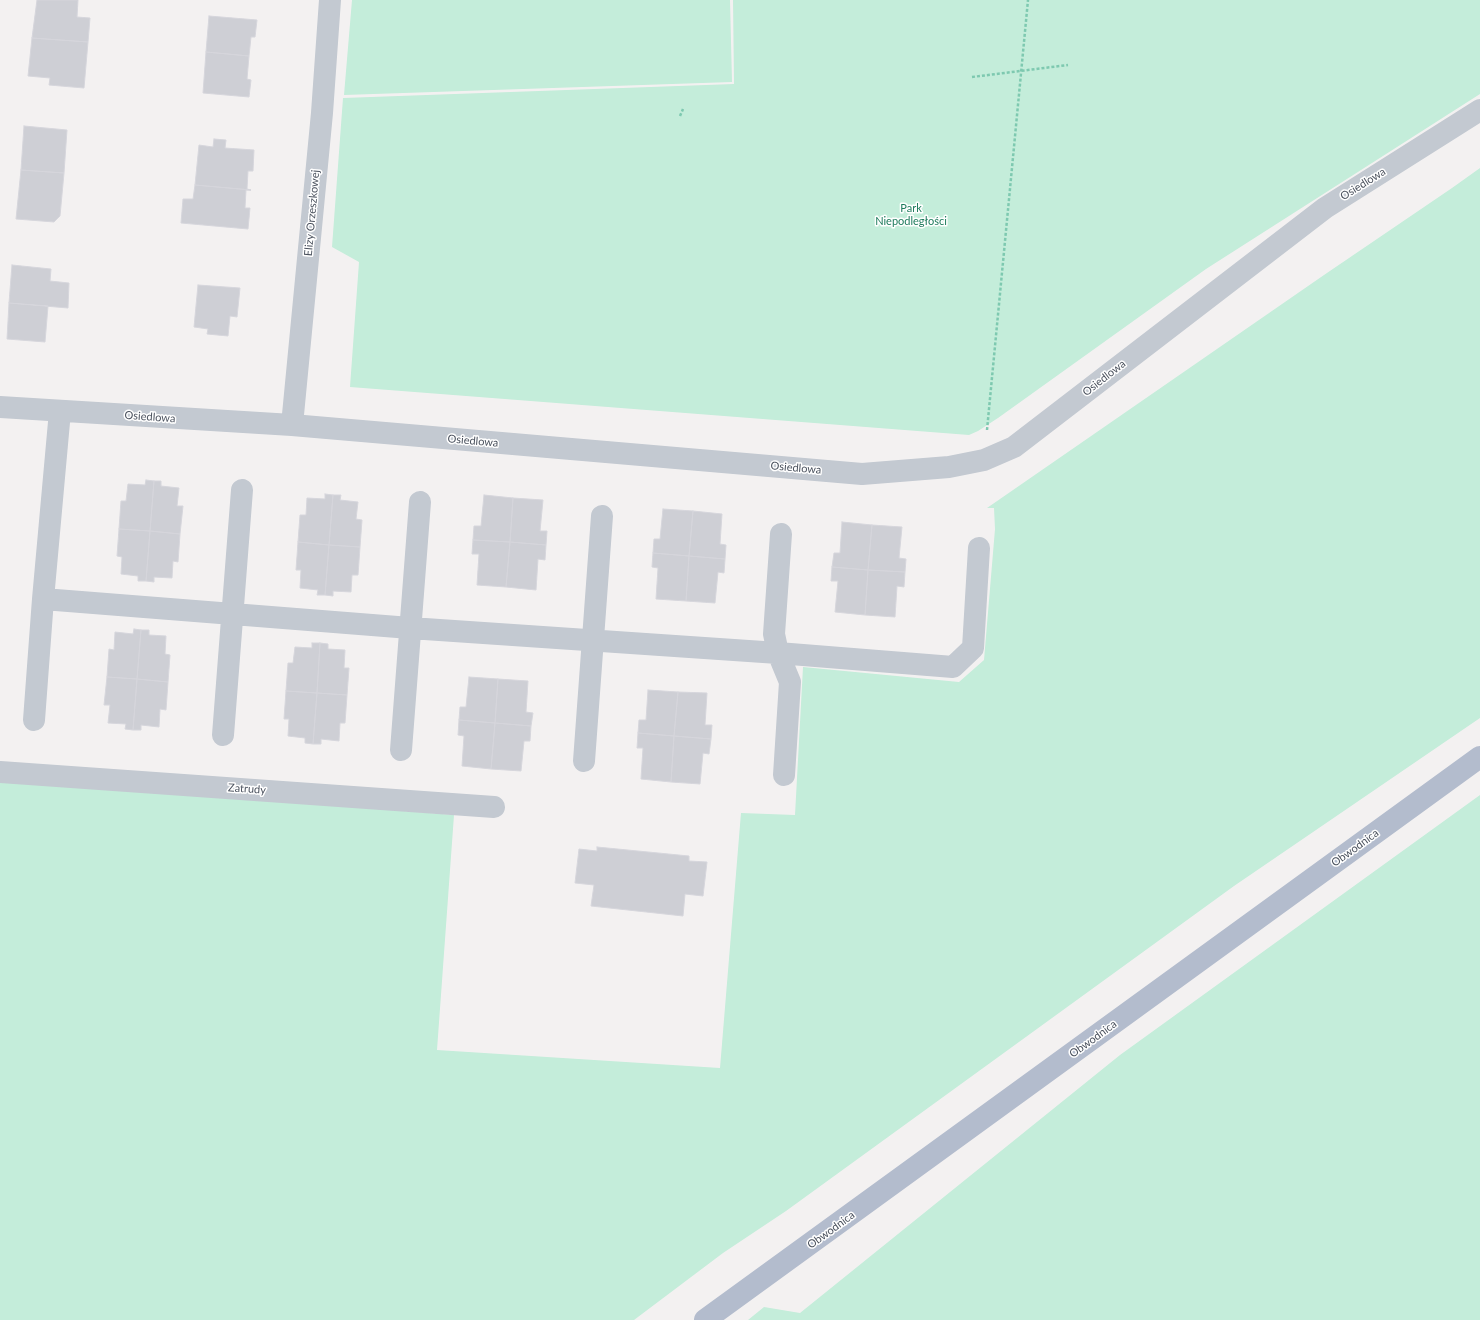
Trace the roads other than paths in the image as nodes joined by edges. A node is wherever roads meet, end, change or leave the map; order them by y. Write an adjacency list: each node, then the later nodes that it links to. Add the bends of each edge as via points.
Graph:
1 (330, 0): 5 (street, Elizy Orzeszkowej, via 322,113)
2 (1480, 110): 5 (street, Osiedlowa, via 1325,208 1014,447 984,460 949,467 862,474)
3 (0, 407): 4 (street, Osiedlowa)
4 (60, 411): 5 (street, Osiedlowa); 11 (street)
5 (292, 425)
6 (242, 490): 12 (street)
7 (420, 502): 13 (street)
8 (602, 516): 14 (street)
9 (781, 534): 15 (street, via 774,634)
10 (979, 548): 15 (street, via 973,648 953,667)
11 (43, 600): 12 (street); 16 (street)
12 (232, 614): 13 (street); 17 (street)
13 (410, 628): 14 (street); 18 (street)
14 (593, 640): 15 (street); 20 (street)
15 (778, 653): 22 (street, via 790,682)
16 (34, 720)
17 (223, 735)
18 (401, 750)
19 (1480, 757): 24 (main road, Obwodnica)
20 (584, 761)
21 (0, 772): 23 (street, Zatrudy)
22 (784, 775)
23 (494, 807)
24 (705, 1320)

